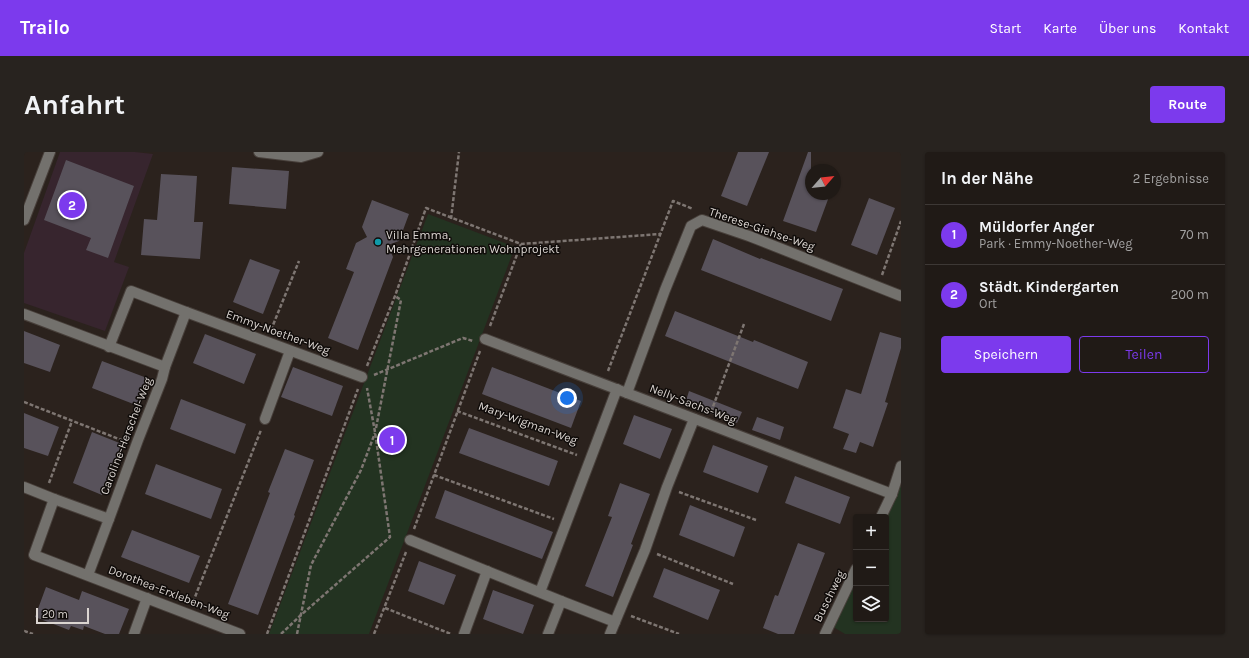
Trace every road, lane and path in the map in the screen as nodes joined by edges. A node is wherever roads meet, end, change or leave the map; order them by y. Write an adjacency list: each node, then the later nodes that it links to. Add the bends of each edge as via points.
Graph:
1 (50, 152): 6 (street)
2 (258, 152): 3 (street, via 301,157)
3 (318, 152)
4 (459, 152): 5 (path)
5 (451, 218): 9 (path); 12 (path, via 426,208)
6 (24, 220)
7 (901, 220): 11 (path)
8 (661, 234): 9 (path)
9 (521, 244): 18 (path)
10 (299, 260): 17 (path)
11 (878, 287): 13 (street, Therese-Giehse-Weg); 25 (street, Therese-Giehse-Weg, via 750,236 702,220 691,226)
12 (395, 296): 22 (path, via 401,300); 23 (path)
13 (901, 296)
14 (186, 312): 17 (street, Emmy-Noether-Weg); 19 (street, Emmy-Noether-Weg, via 131,291); 21 (street)
15 (24, 314): 19 (street, Caroline-Herschel-Weg)
16 (744, 324): 31 (path)
17 (267, 342): 20 (street, Emmy-Noether-Weg)
18 (484, 342): 22 (path, via 462,338); 24 (street, Nelly-Sachs-Weg); 27 (path)
19 (109, 347): 21 (street, Caroline-Herschel-Weg)
20 (290, 350): 23 (street, Emmy-Noether-Weg); 28 (street)
21 (165, 367): 33 (street, Caroline-Herschel-Weg)
22 (387, 369): 23 (path); 32 (path)
23 (367, 380): 32 (path); 63 (path)
24 (616, 389): 25 (street, Nelly-Sachs-Weg); 34 (street)
25 (627, 393): 29 (street, Nelly-Sachs-Weg)
26 (24, 402): 30 (path)
27 (457, 411): 34 (path, Mary-Wigman-Weg); 36 (path)
28 (265, 419): 56 (path)
29 (694, 419): 31 (street, Nelly-Sachs-Weg); 37 (street)
30 (72, 421): 33 (path); 40 (path)
31 (707, 424): 39 (street, Nelly-Sachs-Weg)
32 (375, 432): 57 (path, via 361,470 311,565); 57 (path, via 390,537)
33 (135, 446): 42 (street, Caroline-Herschel-Weg)
34 (589, 460): 44 (street)
35 (901, 466): 39 (street)
36 (434, 475): 44 (path); 45 (path)
37 (667, 487): 43 (path); 46 (street)
38 (24, 488): 40 (street)
39 (892, 494): 41 (street)
40 (49, 497): 42 (street); 48 (street, Dorothea-Erxleben-Weg, via 34,555)
41 (882, 514)
42 (109, 519): 48 (street, Dorothea-Erxleben-Weg)
43 (756, 520)
44 (566, 524): 51 (street)
45 (410, 540): 47 (street); 54 (path)
46 (645, 550): 50 (path); 55 (street)
47 (487, 571): 51 (street); 68 (street)
48 (88, 575): 52 (street, Dorothea-Erxleben-Weg)
49 (853, 575): 72 (street, Buschweg)
50 (733, 584)
51 (540, 592): 53 (street)
52 (147, 598): 56 (street, Dorothea-Erxleben-Weg); 61 (street)
53 (561, 601): 58 (street); 69 (street)
54 (385, 608): 66 (path); 67 (path)
55 (619, 612): 58 (street); 71 (path)
56 (188, 614): 62 (street, Dorothea-Erxleben-Weg)
57 (301, 615): 64 (path); 65 (path)
58 (615, 622): 70 (street)
59 (24, 631): 60 (path)
60 (33, 634)
61 (134, 634)
62 (240, 634)
63 (267, 634)
64 (281, 634)
65 (297, 634)
66 (374, 634)
67 (452, 634)
68 (464, 634)
69 (548, 634)
70 (610, 634)
71 (679, 634)
72 (825, 634)

